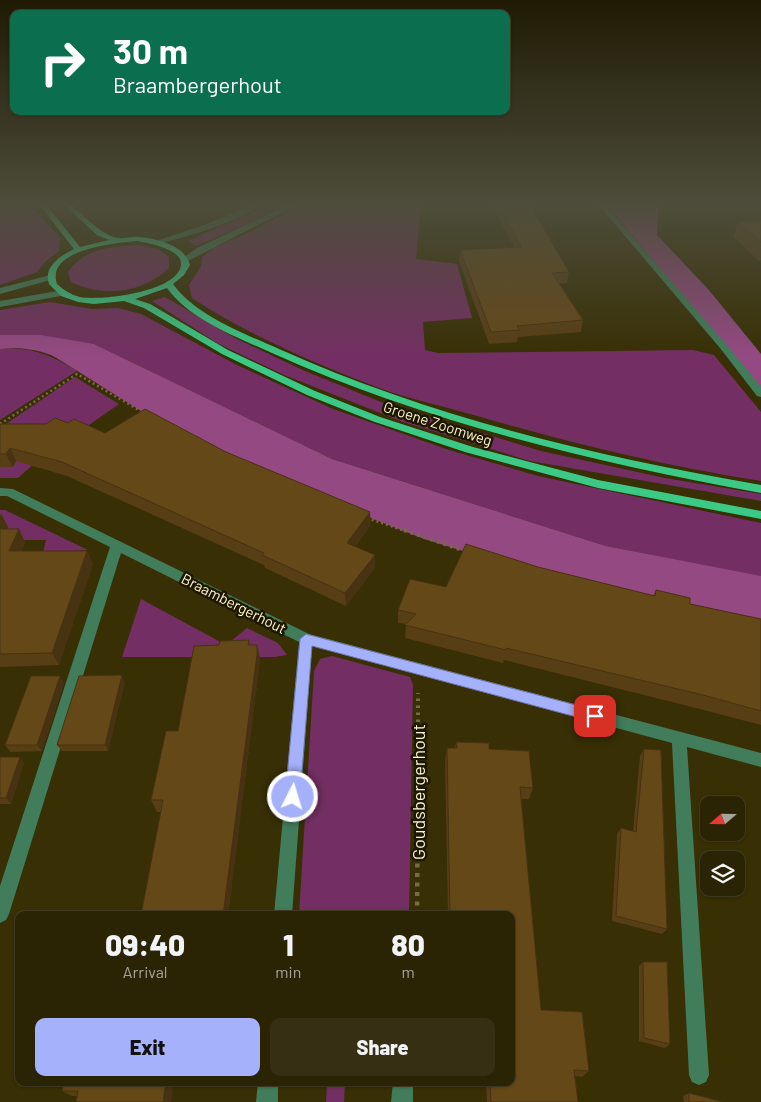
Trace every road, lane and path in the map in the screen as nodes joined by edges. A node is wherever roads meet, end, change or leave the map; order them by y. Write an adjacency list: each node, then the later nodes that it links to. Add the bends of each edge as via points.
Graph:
1 (71, 254): 6 (main road, via 54,268)
2 (182, 254): 5 (main road)
3 (193, 254): 5 (street)
4 (644, 254): 12 (street)
5 (185, 260): 7 (main road, via 179,276)
6 (51, 277): 8 (street); 9 (main road, via 53,286)
7 (169, 284): 10 (main road); 15 (main road, Groene Zoomweg, via 179,298 228,329 314,370 419,409 548,446 671,474)
8 (0, 291)
9 (63, 293): 10 (main road, via 80,299); 11 (street)
10 (126, 299): 17 (main road, Groene Zoomweg, via 147,306 225,352 376,419 469,450 598,484)
11 (0, 304)
12 (761, 394)
13 (148, 415): 14 (path, via 77,374)
14 (0, 424)
15 (761, 490)
16 (0, 492): 19 (street, Braambergerhout, via 9,492)
17 (761, 515)
18 (363, 516): 20 (path)
19 (116, 545): 21 (street, Braambergerhout); 27 (street)
20 (473, 553)
21 (306, 639): 22 (street, Braambergerhout); 25 (street)
22 (418, 669): 23 (street, Braambergerhout); 26 (path, Goudsbergerhout)
23 (679, 738): 24 (street, Braambergerhout); 28 (street)
24 (761, 760)
25 (283, 911)
26 (418, 911)
27 (0, 914)
28 (699, 1074)
29 (268, 1086): 31 (street)
30 (402, 1086): 32 (street)
31 (267, 1102)
32 (402, 1102)

